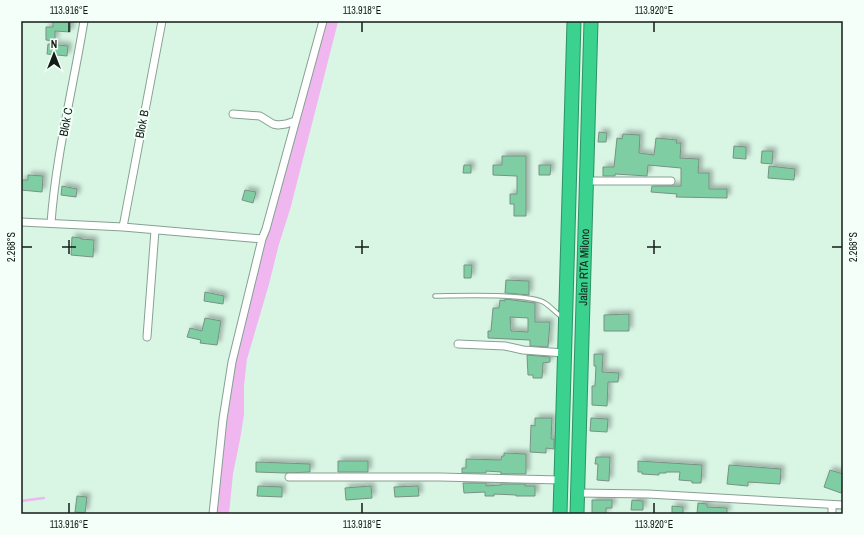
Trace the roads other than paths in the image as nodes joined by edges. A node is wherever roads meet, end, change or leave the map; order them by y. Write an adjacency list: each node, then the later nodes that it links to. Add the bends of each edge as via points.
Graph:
1 (84, 21): 11 (street, Blok C, via 54,190)
2 (162, 21): 12 (street, Blok B)
3 (323, 21): 7 (street)
4 (574, 21): 16 (highway, Jalan RTA Milono)
5 (591, 21): 9 (highway, Jalan RTA Milono)
6 (233, 114): 7 (street, via 260,116 278,125)
7 (295, 120): 14 (street)
8 (671, 180): 9 (street)
9 (586, 181): 16 (highway, Jalan RTA Milono)
10 (21, 222): 11 (street)
11 (51, 223): 12 (street)
12 (123, 227): 13 (street)
13 (155, 230): 14 (street); 17 (street)
14 (262, 239): 27 (street, via 232,362)
15 (435, 296): 16 (lane, via 533,299)
16 (574, 320): 19 (highway, Jalan RTA Milono); 22 (highway, Jalan RTA Milono, via 579,402)
17 (147, 336)
18 (458, 344): 19 (street)
19 (565, 353): 21 (highway, Jalan RTA Milono)
20 (290, 477): 21 (street)
21 (561, 480): 25 (highway, Jalan RTA Milono)
22 (578, 494): 23 (street, via 648,494); 26 (highway, Jalan RTA Milono)
23 (832, 504): 24 (street); 28 (street)
24 (843, 505)
25 (560, 512): 26 (highway)
26 (577, 512)
27 (213, 514)
28 (832, 514)

